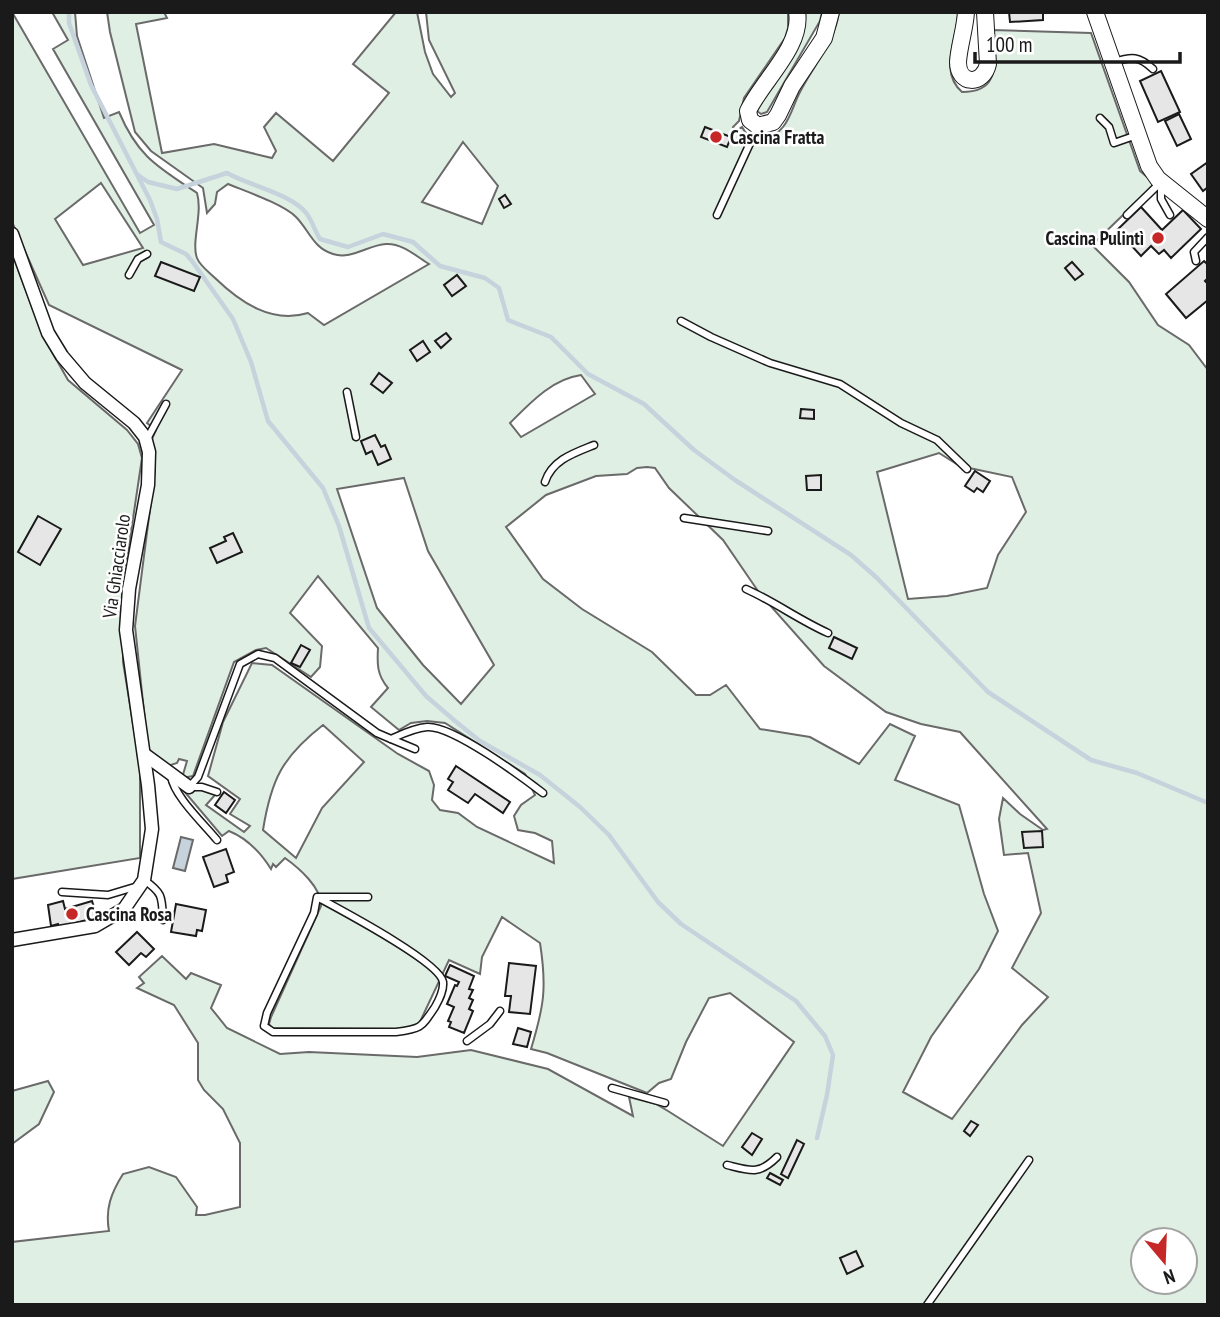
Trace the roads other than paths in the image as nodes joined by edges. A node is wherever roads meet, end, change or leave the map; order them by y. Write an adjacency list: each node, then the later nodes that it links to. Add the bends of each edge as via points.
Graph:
1 (797, 12): 9 (street, via 791,45 748,111)
2 (831, 12): 9 (street, via 824,38 778,115 773,122)
3 (966, 12): 4 (street, via 958,62 967,80 981,78 986,72)
4 (985, 12)
5 (1095, 12): 6 (street)
6 (1112, 63): 7 (lane, via 1138,57); 10 (street)
7 (1153, 69)
8 (1100, 118): 10 (lane, via 1114,143)
9 (758, 126): 13 (lane)
10 (1137, 135): 11 (street, via 1149,166)
11 (1161, 181): 12 (street); 14 (lane); 15 (lane, via 1161,199)
12 (1205, 213)
13 (717, 215)
14 (1126, 215)
15 (1170, 215)
16 (12, 234): 25 (street, via 48,333 62,356)
17 (1208, 237): 19 (lane, via 1194,253)
18 (147, 254): 20 (lane, via 138,259)
19 (1196, 261)
20 (129, 275)
21 (681, 321): 27 (lane, via 770,363 840,384 937,440)
22 (347, 392): 24 (lane)
23 (166, 404): 25 (lane)
24 (356, 437)
25 (146, 441): 35 (street, Via Ghiacciarolo, via 148,485 129,589 127,630)
26 (594, 444): 28 (lane, via 566,456 548,472)
27 (967, 470)
28 (545, 482)
29 (684, 518): 30 (lane)
30 (768, 531)
31 (746, 589): 32 (lane)
32 (828, 633)
33 (391, 739): 34 (lane); 37 (lane, via 350,715 275,658 258,654 240,664 198,777); 39 (lane, via 429,726 452,733)
34 (415, 749)
35 (144, 754): 36 (street); 41 (street, Via Ghiacciarolo, via 152,829)
36 (171, 774): 37 (street); 40 (lane, via 173,785)
37 (189, 787): 38 (lane)
38 (217, 792)
39 (543, 793)
40 (217, 840)
41 (142, 883): 42 (lane, via 108,895); 45 (lane, via 156,888 162,897); 46 (street, via 124,909 95,926)
42 (62, 892)
43 (317, 897): 43 (lane, via 264,1026 273,1032 396,1032 423,1026 441,997 443,981 436,969); 44 (lane)
44 (368, 897)
45 (163, 920)
46 (12, 940)
47 (500, 1011): 48 (lane)
48 (467, 1041)
49 (612, 1088): 50 (lane)
50 (665, 1103)
51 (777, 1157): 53 (lane, via 756,1171)
52 (1029, 1160): 54 (lane)
53 (727, 1165)
54 (928, 1305)

